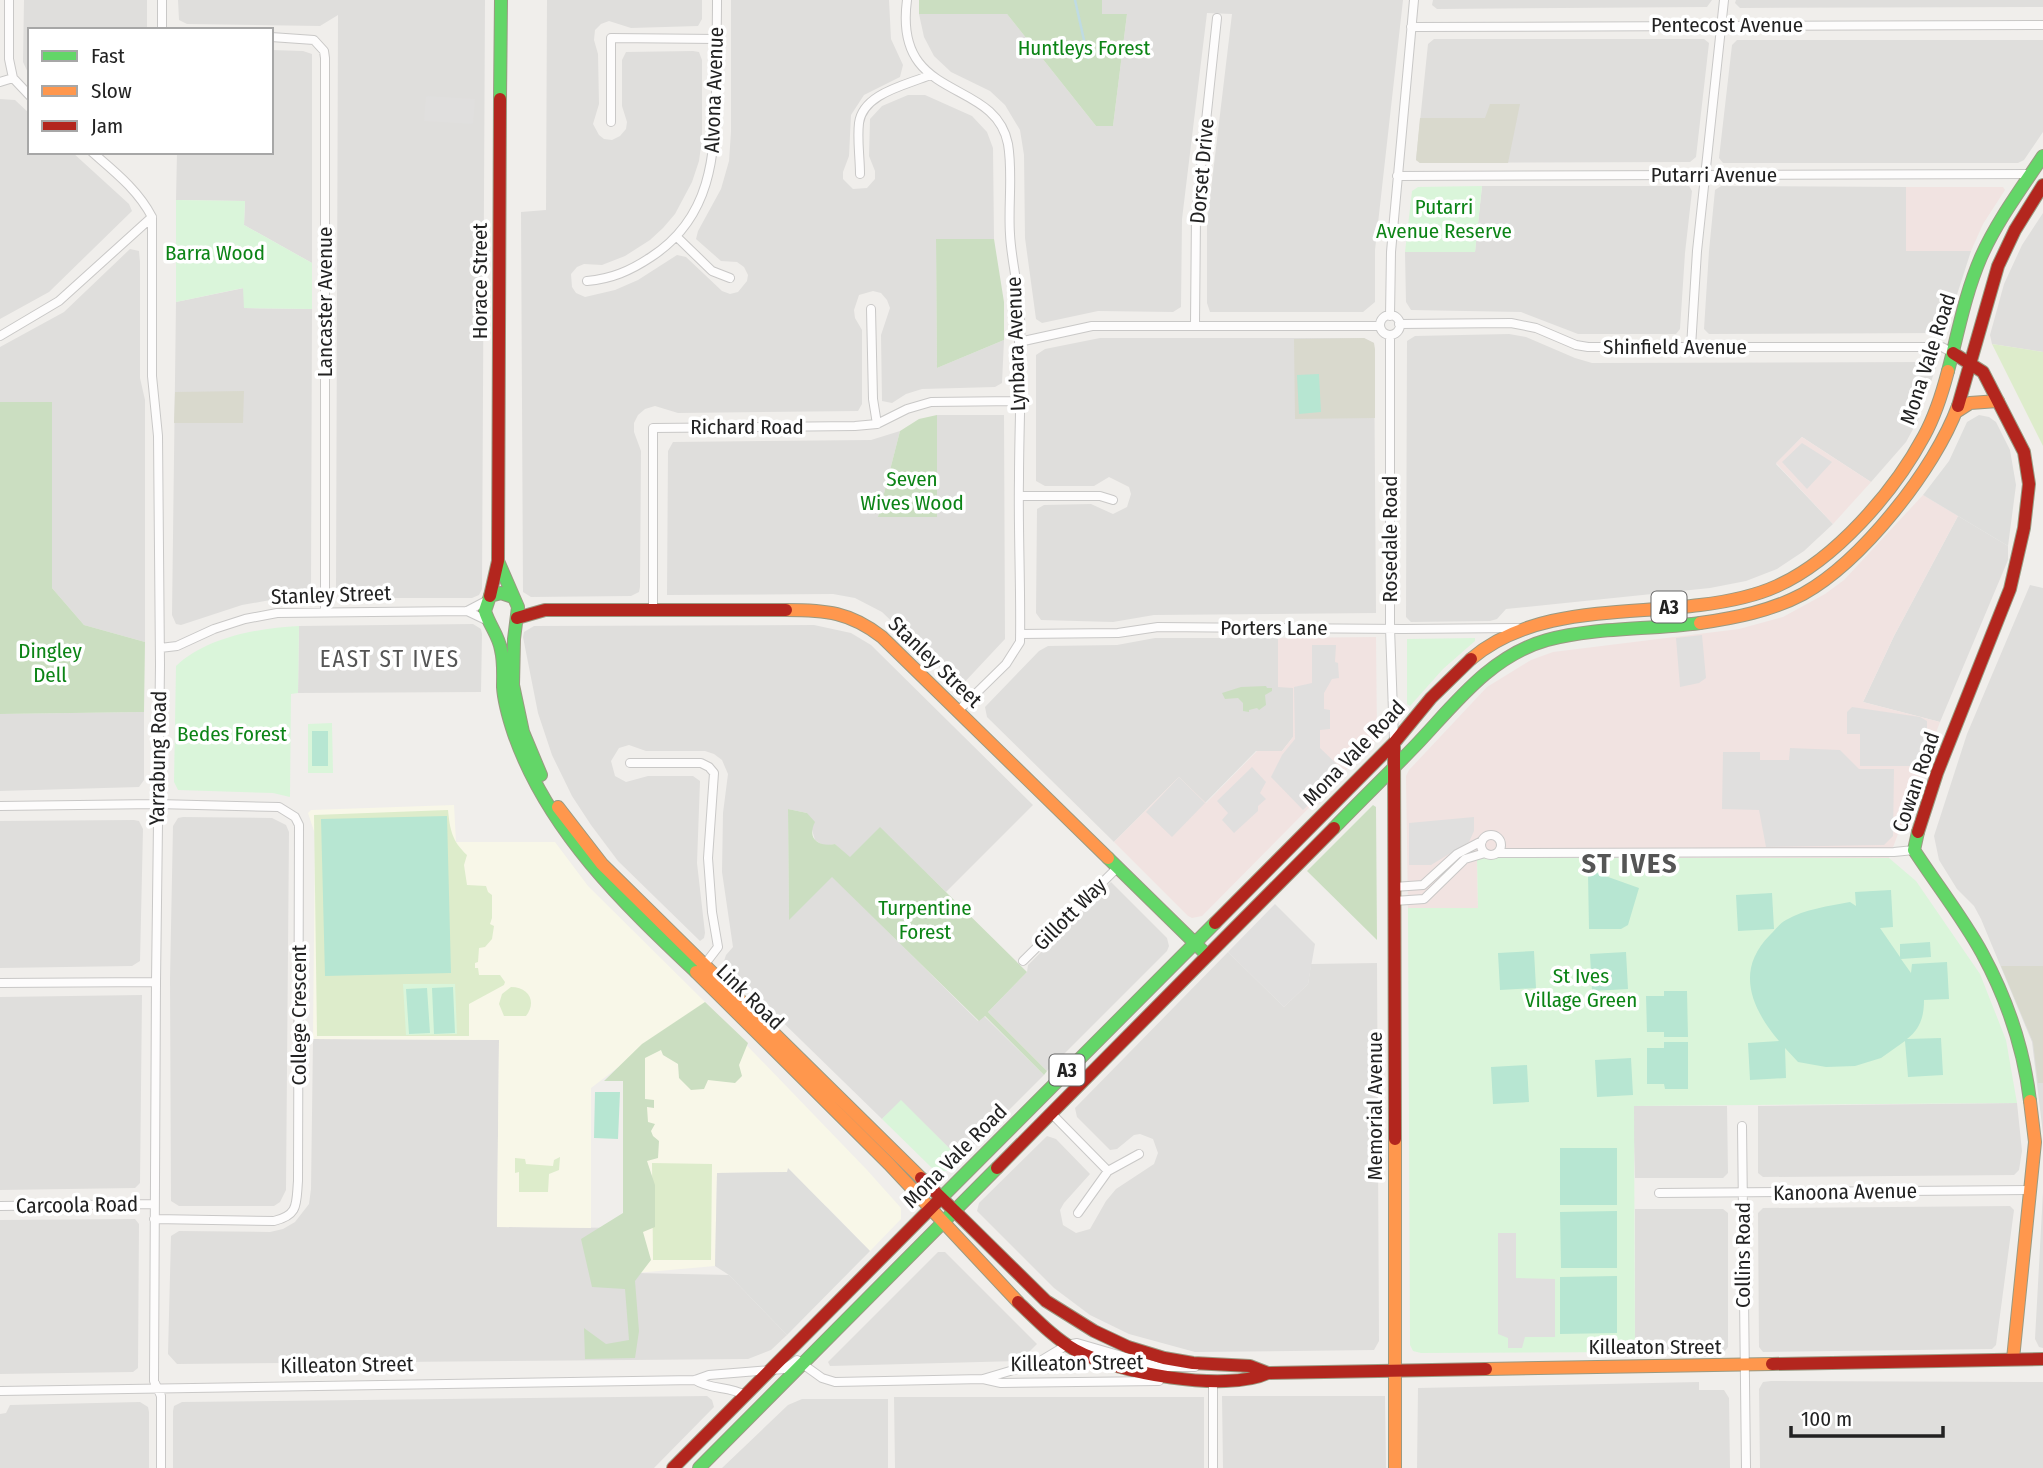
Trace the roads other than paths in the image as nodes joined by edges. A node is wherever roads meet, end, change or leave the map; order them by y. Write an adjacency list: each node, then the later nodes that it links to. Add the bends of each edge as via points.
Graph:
1 (9, 0): 16 (street)
2 (162, 0): 12 (street)
3 (501, 0): 48 (main road, Horace Street)
4 (717, 0): 14 (street, Alvona Avenue)
5 (907, 0): 15 (street, Lynbara Avenue, via 904,25 908,41)
6 (1414, 0): 11 (street)
7 (1724, 0): 9 (street)
8 (1217, 18): 33 (street, Dorset Drive, via 1196,215)
9 (1722, 25): 10 (street, Pentecost Avenue); 11 (street, Pentecost Avenue); 24 (street)
10 (2043, 25)
11 (1411, 27): 25 (street)
12 (162, 28)
13 (273, 37): 54 (street, Lancaster Avenue, via 314,40 325,58)
14 (717, 38): 19 (street, via 611,38); 28 (street, Alvona Avenue, via 712,163 695,209)
15 (929, 75): 22 (street, via 879,96 863,111); 38 (street, Lynbara Avenue, via 986,107 1006,138)
16 (13, 78): 17 (street); 18 (street)
17 (0, 82)
18 (28, 94)
19 (611, 122)
20 (94, 154): 27 (street, via 133,188)
21 (2043, 156): 23 (main road, Mona Vale Road / A3)
22 (860, 174)
23 (2031, 174): 24 (street, Putarri Avenue); 40 (main road, Mona Vale Road / A3, via 1983,253)
24 (1705, 175): 25 (street, Putarri Avenue); 39 (street)
25 (1397, 176): 32 (street)
26 (2043, 185): 41 (main road, Mona Vale Road / A3, via 1994,277)
27 (152, 217): 37 (street, via 59,301); 60 (street, Yarrabung Road)
28 (677, 237): 29 (street, via 712,271); 30 (street, Alvona Avenue, via 622,274)
29 (730, 278)
30 (587, 281)
31 (871, 309): 45 (street)
32 (1390, 316): 34 (street); 35 (street)
33 (1195, 324): 35 (street); 38 (street, via 1092,326)
34 (1399, 324): 36 (street); 39 (street, Shinfield Avenue, via 1511,323 1588,347)
35 (1380, 326): 36 (street)
36 (1390, 335): 58 (street, Rosedale Road)
37 (0, 336)
38 (1019, 342): 42 (street, Lynbara Avenue)
39 (1691, 347): 40 (street, Shinfield Avenue, via 1942,347)
40 (1953, 353): 41 (main road, Cowan Road); 57 (main road, Mona Vale Road / A3, via 1915,452 1863,516 1808,569 1765,591 1733,600 1564,618)
41 (1970, 362): 43 (main road, Cowan Road, via 1981,369); 44 (main road, Mona Vale Road / A3)
42 (1019, 401): 45 (street, Richard Road, via 931,402); 46 (street, Lynbara Avenue)
43 (1998, 401): 44 (main road, via 1977,400); 69 (main road, Cowan Road, via 2024,452 2029,484 2024,528 2010,589 1937,773)
44 (1956, 412): 64 (main road, Mona Vale Road / A3, via 1937,453 1910,489 1858,548 1814,587 1742,616 1569,635 1524,649 1481,676)
45 (877, 424): 53 (street, Richard Road, via 653,428)
46 (1018, 496): 47 (street); 59 (street, Lynbara Avenue)
47 (1112, 500)
48 (498, 561): 49 (main road, Horace Street); 50 (main road, Horace Street)
49 (489, 598): 50 (main road, via 502,593); 52 (street, Stanley Street); 56 (main road, via 485,611)
50 (514, 599): 51 (main road, Stanley Street); 55 (main road)
51 (545, 610): 53 (main road, Stanley Street); 55 (main road, Stanley Street)
52 (467, 611): 54 (street, Stanley Street); 56 (street, Stanley Street)
53 (653, 611): 61 (main road, Stanley Street, via 843,613 884,638)
54 (325, 612): 60 (street, Stanley Street, via 245,619 177,646)
55 (517, 621): 56 (main road, via 503,628); 77 (main road, Link Road, via 512,658 518,711 556,804 602,864)
56 (490, 623): 90 (main road, Link Road, via 499,639 509,717 524,759 561,826 586,860)
57 (1528, 627): 58 (street, Porters Lane); 62 (main road, Mona Vale Road / A3, via 1470,661)
58 (1390, 628): 59 (street, Porters Lane, via 1158,627 1118,633); 62 (street, Rosedale Road)
59 (1020, 634): 61 (street, Lynbara Avenue, via 1011,657)
60 (160, 648): 65 (street, Yarrabung Road)
61 (958, 711): 71 (main road, Stanley Street)
62 (1394, 743): 64 (main road, Memorial Avenue); 74 (main road, Mona Vale Road / A3)
63 (630, 763): 77 (street, via 701,763 714,773 708,858 718,947)
64 (1394, 766): 72 (main road, Memorial Avenue); 75 (main road, Mona Vale Road / A3)
65 (157, 804): 66 (street, College Crescent); 78 (street, Yarrabung Road); 93 (street, College Crescent, via 279,807 299,825 298,1165 296,1208 288,1217)
66 (0, 806)
67 (1482, 841): 68 (street, via 1494,836); 70 (street); 72 (street, via 1457,854 1423,885)
68 (1500, 849): 69 (street); 70 (street, via 1491,856)
69 (1914, 850): 84 (main road, Cowan Road, via 1982,953 2008,1011 2029,1085 2035,1142)
70 (1485, 853): 73 (street, via 1465,859 1424,899)
71 (1117, 868): 74 (main road, Stanley Street); 76 (street, Gillott Way)
72 (1394, 887): 73 (main road, Memorial Avenue)
73 (1394, 901): 103 (main road, Memorial Avenue)
74 (1194, 944): 75 (main road, Stanley Street); 87 (main road, Mona Vale Road / A3)
75 (1207, 955): 80 (main road, Mona Vale Road / A3)
76 (1023, 961)
77 (705, 964): 87 (main road, Link Road)
78 (156, 982): 79 (street); 88 (street, Yarrabung Road)
79 (0, 983)
80 (1051, 1113): 83 (street); 91 (main road, Mona Vale Road / A3)
81 (1742, 1126): 85 (street, Collins Road)
82 (1139, 1154): 83 (street)
83 (1108, 1171): 92 (street)
84 (2030, 1191): 85 (street, Kanoona Avenue); 96 (main road, Cowan Road)
85 (1743, 1192): 86 (street, Kanoona Avenue); 102 (street, Collins Road)
86 (1659, 1194)
87 (941, 1197): 90 (main road, Mona Vale Road / A3); 91 (main road, Link Road)
88 (154, 1204): 89 (street, Carcoola Road); 93 (street, Yarrabung Road)
89 (0, 1206)
90 (930, 1209): 94 (main road, Link Road); 104 (main road, Mona Vale Road / A3)
91 (955, 1210): 94 (main road, Mona Vale Road / A3); 95 (main road, Link Road, via 1046,1301)
92 (1078, 1213)
93 (154, 1219): 109 (street, Yarrabung Road, via 154,1381)
94 (943, 1222): 97 (main road, Link Road, via 1011,1295); 100 (main road, Mona Vale Road / A3)
95 (1087, 1329): 101 (main road, Killeaton Street, via 1147,1354)
96 (2016, 1331): 98 (main road, Cowan Road); 99 (main road, via 2023,1345)
97 (1068, 1345): 101 (street, Killeaton Street, via 1085,1343 1171,1368); 106 (street, Killeaton Street, via 1037,1363); 108 (main road, Killeaton Street, via 1103,1363 1138,1373)
98 (2013, 1359): 99 (main road, Killeaton Street); 102 (main road, Killeaton Street)
99 (2041, 1359)
100 (804, 1363): 104 (street, Killeaton Street, via 797,1360); 106 (street, Killeaton Street, via 835,1382); 114 (main road, Mona Vale Road / A3)
101 (1214, 1365): 105 (main road, Killeaton Street, via 1257,1366)
102 (1744, 1365): 103 (main road, Killeaton Street); 117 (street, Collins Road)
103 (1395, 1370): 105 (main road, Killeaton Street); 116 (main road, Memorial Avenue)
104 (769, 1371): 107 (street, Killeaton Street); 111 (main road, Mona Vale Road / A3)
105 (1268, 1373): 108 (main road, Killeaton Street, via 1256,1380)
106 (983, 1378): 108 (street, Killeaton Street, via 1001,1383)
107 (695, 1380): 109 (street, Killeaton Street); 111 (street, Killeaton Street, via 707,1388 729,1388)
108 (1213, 1380): 115 (street)
109 (158, 1388): 110 (street, Killeaton Street); 112 (street, Yarrabung Road)
110 (0, 1391)
111 (745, 1395): 113 (main road, Mona Vale Road / A3)
112 (161, 1468)
113 (673, 1468)
114 (699, 1468)
115 (1213, 1468)
116 (1395, 1468)
117 (1746, 1468)

